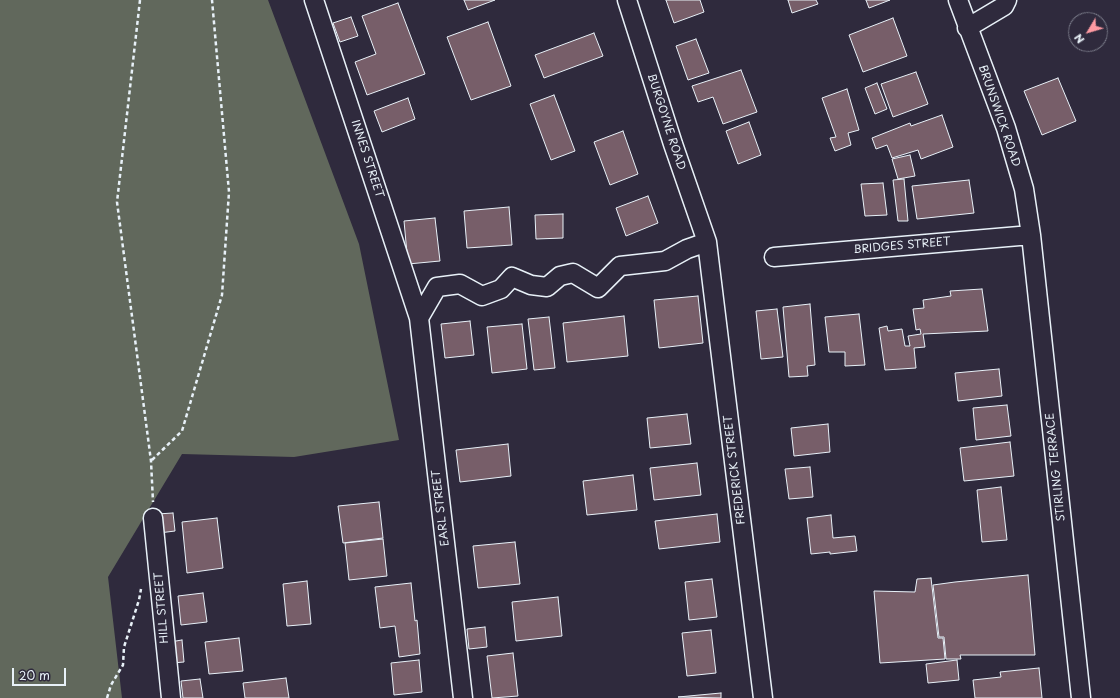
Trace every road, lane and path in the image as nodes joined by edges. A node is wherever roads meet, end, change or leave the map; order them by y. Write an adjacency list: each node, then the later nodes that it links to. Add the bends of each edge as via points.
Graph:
1 (140, 0): 12 (path, via 117,202)
2 (212, 0): 12 (path, via 229,192 222,295 182,431)
3 (314, 0): 11 (street, INNES STREET)
4 (628, 0): 9 (street, BURGOYNE ROAD)
5 (958, 0): 7 (street, BRUNSWICK ROAD)
6 (1006, 0): 7 (street, via 1004,6)
7 (967, 28): 8 (street, BRUNSWICK ROAD, via 1006,128 1024,189)
8 (1031, 235): 10 (street, BRIDGES STREET); 19 (street, STIRLING TERRACE)
9 (707, 242): 11 (street, via 665,261 620,266 598,288 573,273 560,276 547,287 531,285 512,277 501,289 482,296 460,284 437,287); 18 (street, FREDERICK STREET)
10 (774, 257)
11 (420, 318): 17 (street, EARL STREET)
12 (151, 461): 13 (path)
13 (154, 518): 16 (street, HILL STREET)
14 (142, 585): 15 (path, via 124,647 123,665 111,685)
15 (107, 698)
16 (171, 698)
17 (463, 698)
18 (763, 698)
19 (1081, 698)

